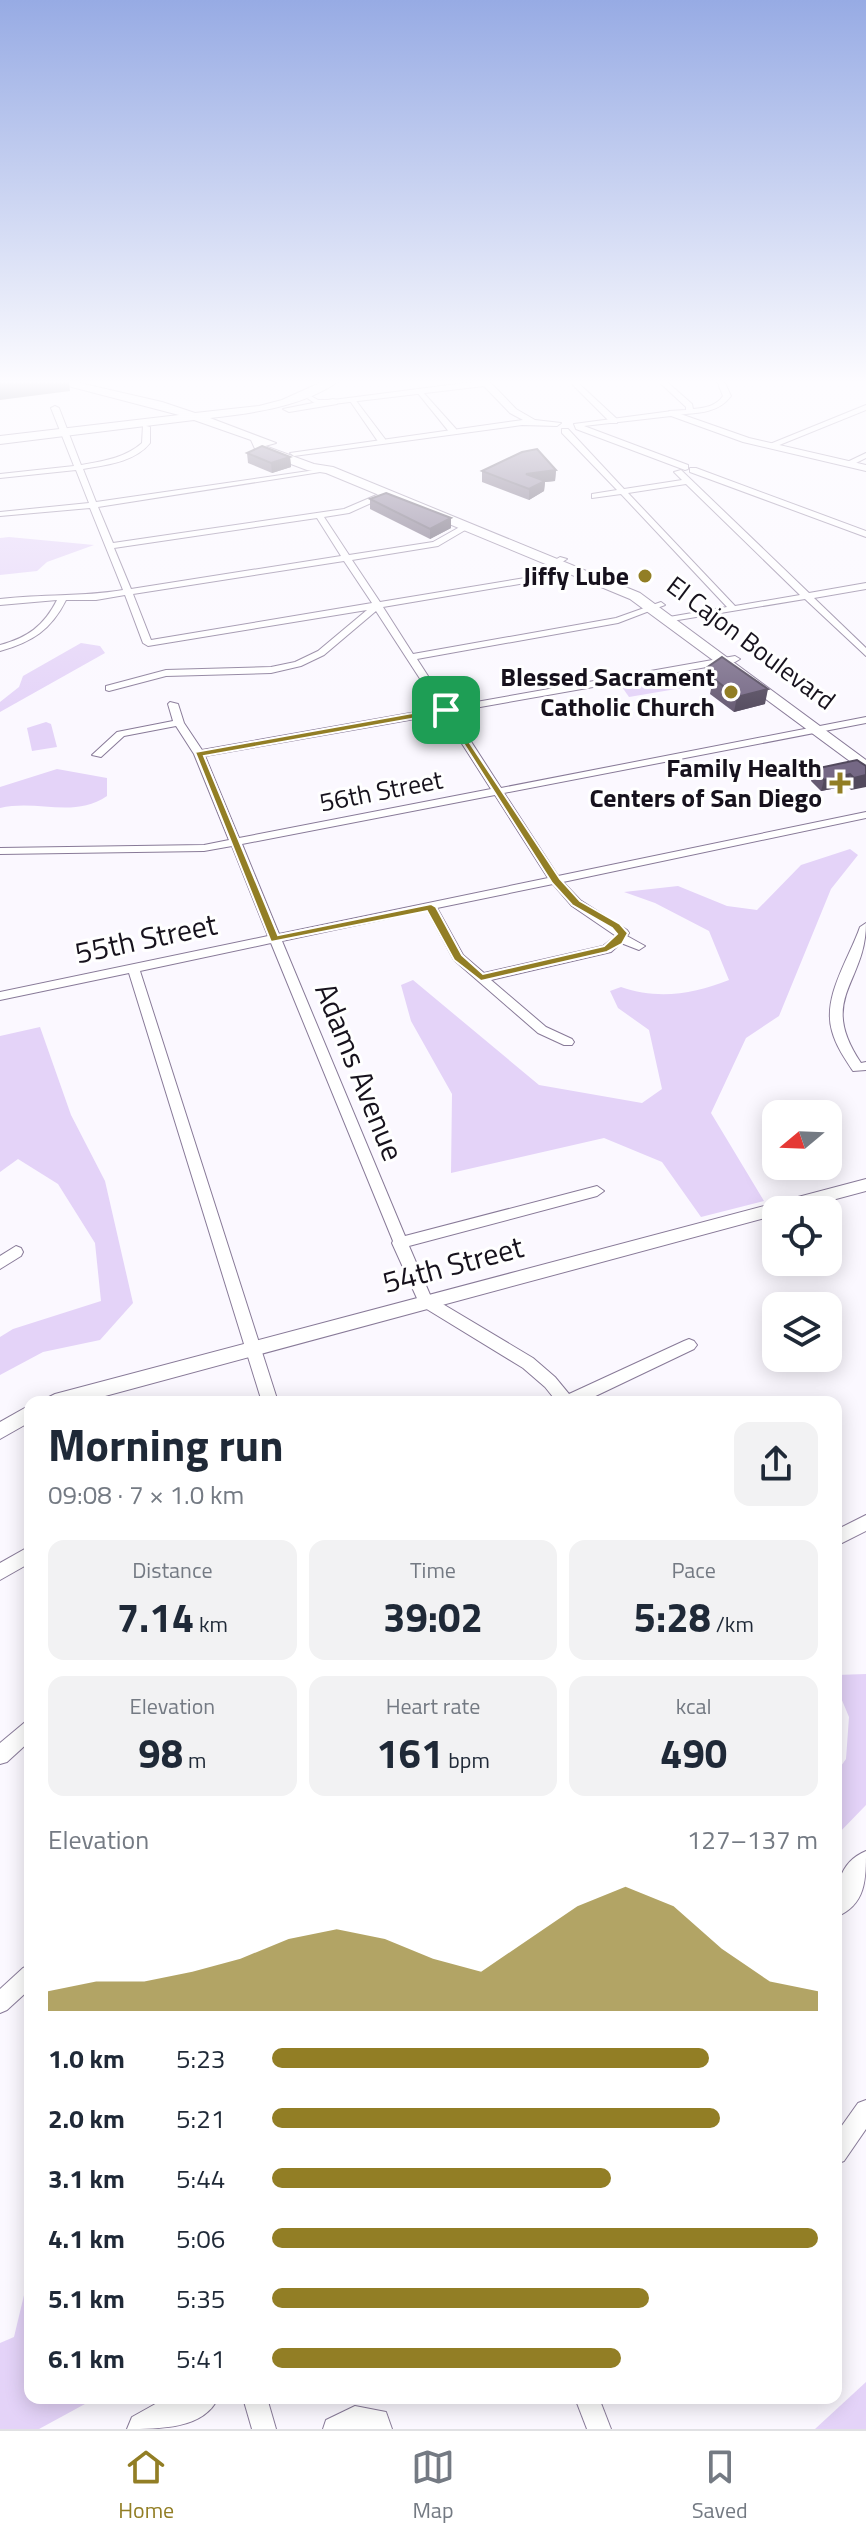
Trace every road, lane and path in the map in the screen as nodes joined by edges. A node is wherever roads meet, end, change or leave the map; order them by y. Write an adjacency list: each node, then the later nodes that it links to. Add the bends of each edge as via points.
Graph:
1 (88, 494): 10 (street)
2 (164, 494): 10 (street)
3 (383, 494): 12 (street, via 346,511)
4 (389, 494): 13 (main road, El Cajon Boulevard)
5 (606, 494): 9 (street)
6 (623, 494): 25 (street)
7 (706, 494): 20 (street)
8 (757, 494): 14 (street)
9 (595, 496)
10 (92, 505): 11 (street); 15 (street)
11 (0, 514)
12 (319, 515): 15 (street); 16 (street)
13 (468, 526): 16 (street, via 435,544); 17 (main road, El Cajon Boulevard)
14 (865, 535)
15 (109, 546): 19 (street)
16 (347, 558): 19 (street); 23 (street)
17 (560, 561): 23 (street, via 528,580); 24 (main road, El Cajon Boulevard)
18 (866, 586): 20 (street)
19 (127, 592): 21 (street); 23 (street, via 148,643)
20 (807, 596): 25 (street); 28 (street)
21 (63, 597): 22 (street); 27 (street, via 52,622 40,632)
22 (0, 602)
23 (378, 605): 29 (street); 31 (street, via 321,653 298,664 271,670 166,673)
24 (657, 606): 26 (main road, El Cajon Boulevard); 29 (street, via 618,620)
25 (733, 609): 26 (street)
26 (674, 619): 30 (main road, El Cajon Boulevard)
27 (0, 648)
28 (866, 653)
29 (411, 657): 33 (street)
30 (730, 660): 33 (street); 36 (main road, El Cajon Boulevard)
31 (109, 688)
32 (173, 704): 35 (street, Adams Avenue)
33 (446, 710): 37 (street); 41 (street)
34 (866, 720): 36 (street, 56th Street)
35 (179, 723): 37 (street, Adams Avenue); 38 (street, via 121,734)
36 (820, 729): 39 (main road, El Cajon Boulevard); 40 (main road, El Cajon Boulevard); 41 (street, 56th Street)
37 (199, 754): 43 (street, Adams Avenue)
38 (97, 755)
39 (866, 759)
40 (866, 768)
41 (497, 791): 43 (street, 56th Street); 45 (street)
42 (866, 815): 45 (street, 55th Street)
43 (235, 843): 44 (street, 56th Street); 49 (street, Adams Avenue)
44 (0, 851)
45 (556, 881): 46 (street, 55th Street); 48 (street, via 576,903 616,926 623,933)
46 (431, 907): 49 (street, 55th Street); 52 (street, via 458,957)
47 (865, 935): 55 (street, via 835,1005 834,1020 845,1051)
48 (620, 938): 50 (street); 52 (street, via 607,949)
49 (274, 939): 51 (street, 55th Street); 58 (street, Adams Avenue)
50 (639, 946)
51 (134, 969): 53 (street, 55th Street); 63 (street)
52 (481, 978): 54 (street, via 542,1030)
53 (0, 996)
54 (568, 1042)
55 (862, 1067)
56 (866, 1185): 61 (street, 54th Street)
57 (597, 1191): 58 (street)
58 (399, 1243): 61 (street, Adams Avenue)
59 (16, 1252): 60 (street)
60 (0, 1263)
61 (425, 1301): 63 (street, 54th Street); 66 (street, via 528,1363)
62 (689, 1345): 67 (street)
63 (253, 1348): 64 (street, 54th Street); 65 (street)
64 (77, 1396)
65 (268, 1396)
66 (562, 1396)
67 (580, 1396)
68 (24, 1417): 69 (street)
69 (0, 1431)
70 (866, 1523): 71 (street)
71 (842, 1535)
72 (24, 1558): 73 (street)
73 (0, 1572)
74 (24, 1734): 75 (street)
75 (0, 1755)
76 (866, 1865): 77 (main road)
77 (842, 1895)
78 (24, 1981): 79 (street)
79 (0, 2003)
80 (866, 2111): 81 (street)
81 (842, 2145)
82 (190, 2404): 85 (main road)
83 (257, 2404): 86 (street)
84 (589, 2404): 89 (street)
85 (144, 2429)
86 (264, 2429)
87 (335, 2429): 88 (street, via 355,2418 377,2421)
88 (380, 2429)
89 (599, 2429)

